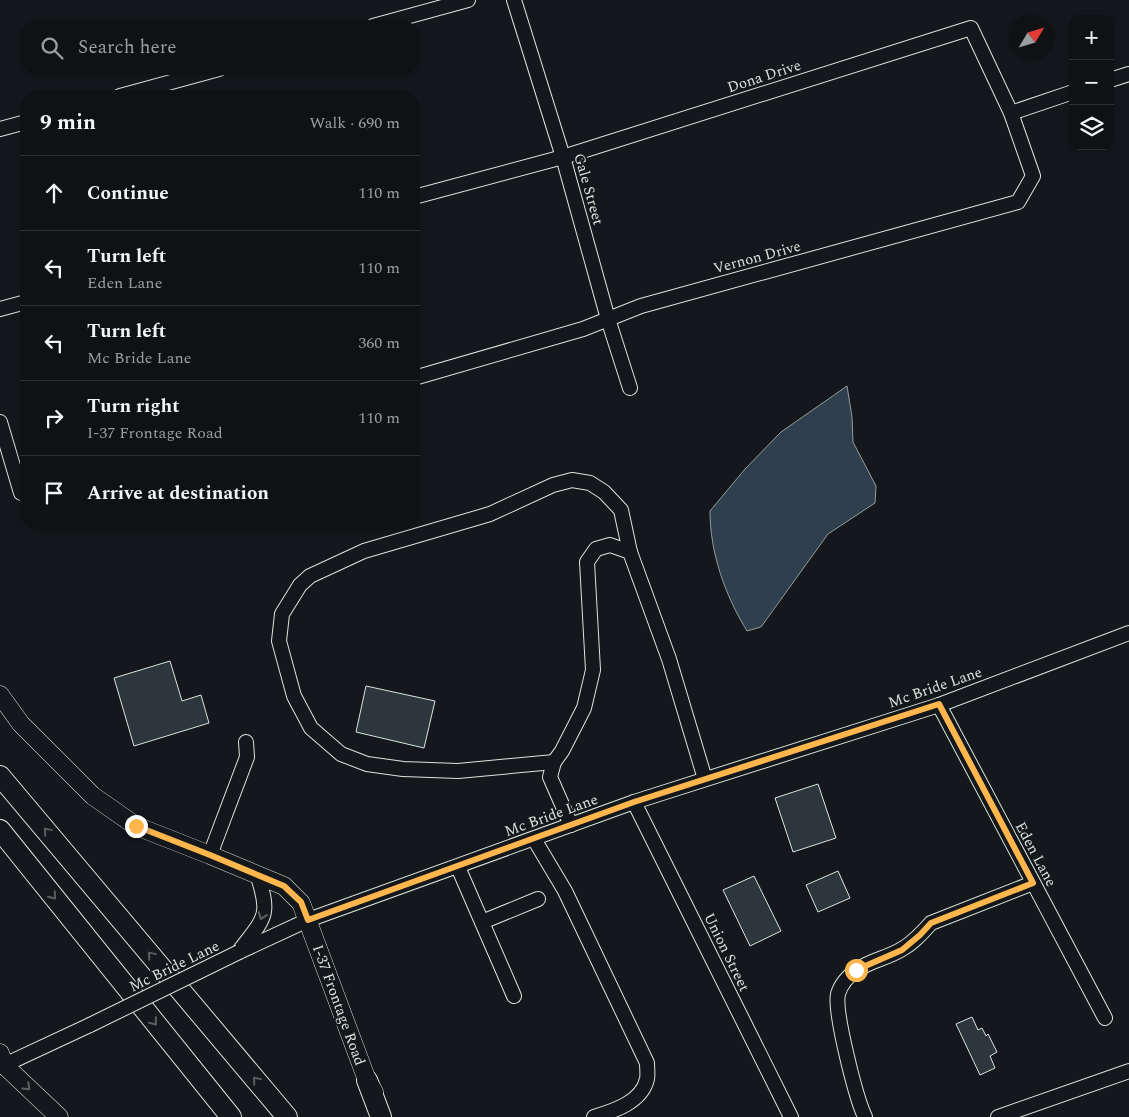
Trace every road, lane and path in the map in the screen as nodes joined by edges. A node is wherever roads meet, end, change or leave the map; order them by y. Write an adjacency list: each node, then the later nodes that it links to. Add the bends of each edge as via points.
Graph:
1 (468, 0): 3 (street)
2 (514, 0): 12 (street, Gale Street)
3 (395, 20)
4 (1129, 74): 6 (street)
5 (197, 75): 7 (street)
6 (1114, 79)
7 (142, 90)
8 (1069, 93): 9 (street)
9 (1011, 113): 12 (street, Dona Drive, via 971,28); 16 (street, Vernon Drive, via 1033,176 1018,202 641,306)
10 (20, 124): 11 (street)
11 (0, 130)
12 (563, 157): 13 (street, Dona Drive); 16 (street, Gale Street)
13 (420, 195)
14 (20, 304): 15 (street)
15 (0, 309)
16 (608, 319): 17 (street, Vernon Drive); 18 (street, Gale Street)
17 (420, 376)
18 (630, 388)
19 (0, 422): 20 (street)
20 (20, 490)
21 (630, 552): 26 (street, via 610,545 596,549 587,562 593,670 584,708); 26 (street, via 621,510 590,482 572,480 553,485 490,514 364,551 310,576 300,585 282,614 279,641 294,696 311,728 341,754 367,764 403,769 458,771); 28 (street, via 669,659)
22 (1129, 633): 24 (street, Mc Bride Lane)
23 (0, 695): 33 (main road, I-37 Frontage Road, via 22,724 93,796 136,826)
24 (939, 704): 28 (street, Mc Bride Lane); 36 (street, Eden Lane)
25 (246, 742): 33 (street, via 247,757)
26 (554, 762): 30 (street, via 550,777)
27 (0, 776): 49 (highway, one-way to 27)
28 (705, 779): 29 (street, Mc Bride Lane)
29 (634, 802): 30 (street, Mc Bride Lane); 53 (street, Union Street)
30 (571, 825): 32 (street, Mc Bride Lane)
31 (0, 830): 48 (highway, one-way to 48)
32 (534, 839): 34 (street, Mc Bride Lane); 52 (street, via 565,891 646,1063 647,1078 635,1098 617,1110)
33 (210, 855): 35 (main road, I-37 Frontage Road)
34 (458, 867): 38 (street, Mc Bride Lane); 39 (street)
35 (257, 874): 38 (main road, I-37 Frontage Road, via 284,886 295,895); 40 (street, one-way to 40, via 265,910 262,920)
36 (1033, 883): 42 (street, Eden Lane); 54 (street, via 931,923 902,950 856,970 844,981 838,994 839,1013 859,1106)
37 (538, 899): 39 (street)
38 (308, 920): 40 (street, Mc Bride Lane); 45 (main road, I-37 Frontage Road)
39 (482, 922): 41 (street)
40 (239, 952): 43 (street, Mc Bride Lane, bridge, via 90,1025)
41 (514, 996)
42 (1105, 1018)
43 (1, 1062): 47 (main road, one-way to 47)
44 (1129, 1071): 46 (street)
45 (367, 1080): 50 (highway); 51 (main road, I-37 Frontage Road)
46 (1026, 1113): 55 (street)
47 (59, 1117)
48 (231, 1117)
49 (287, 1117)
50 (381, 1117)
51 (387, 1117)
52 (594, 1117)
53 (791, 1117)
54 (865, 1117)
55 (998, 1117)

